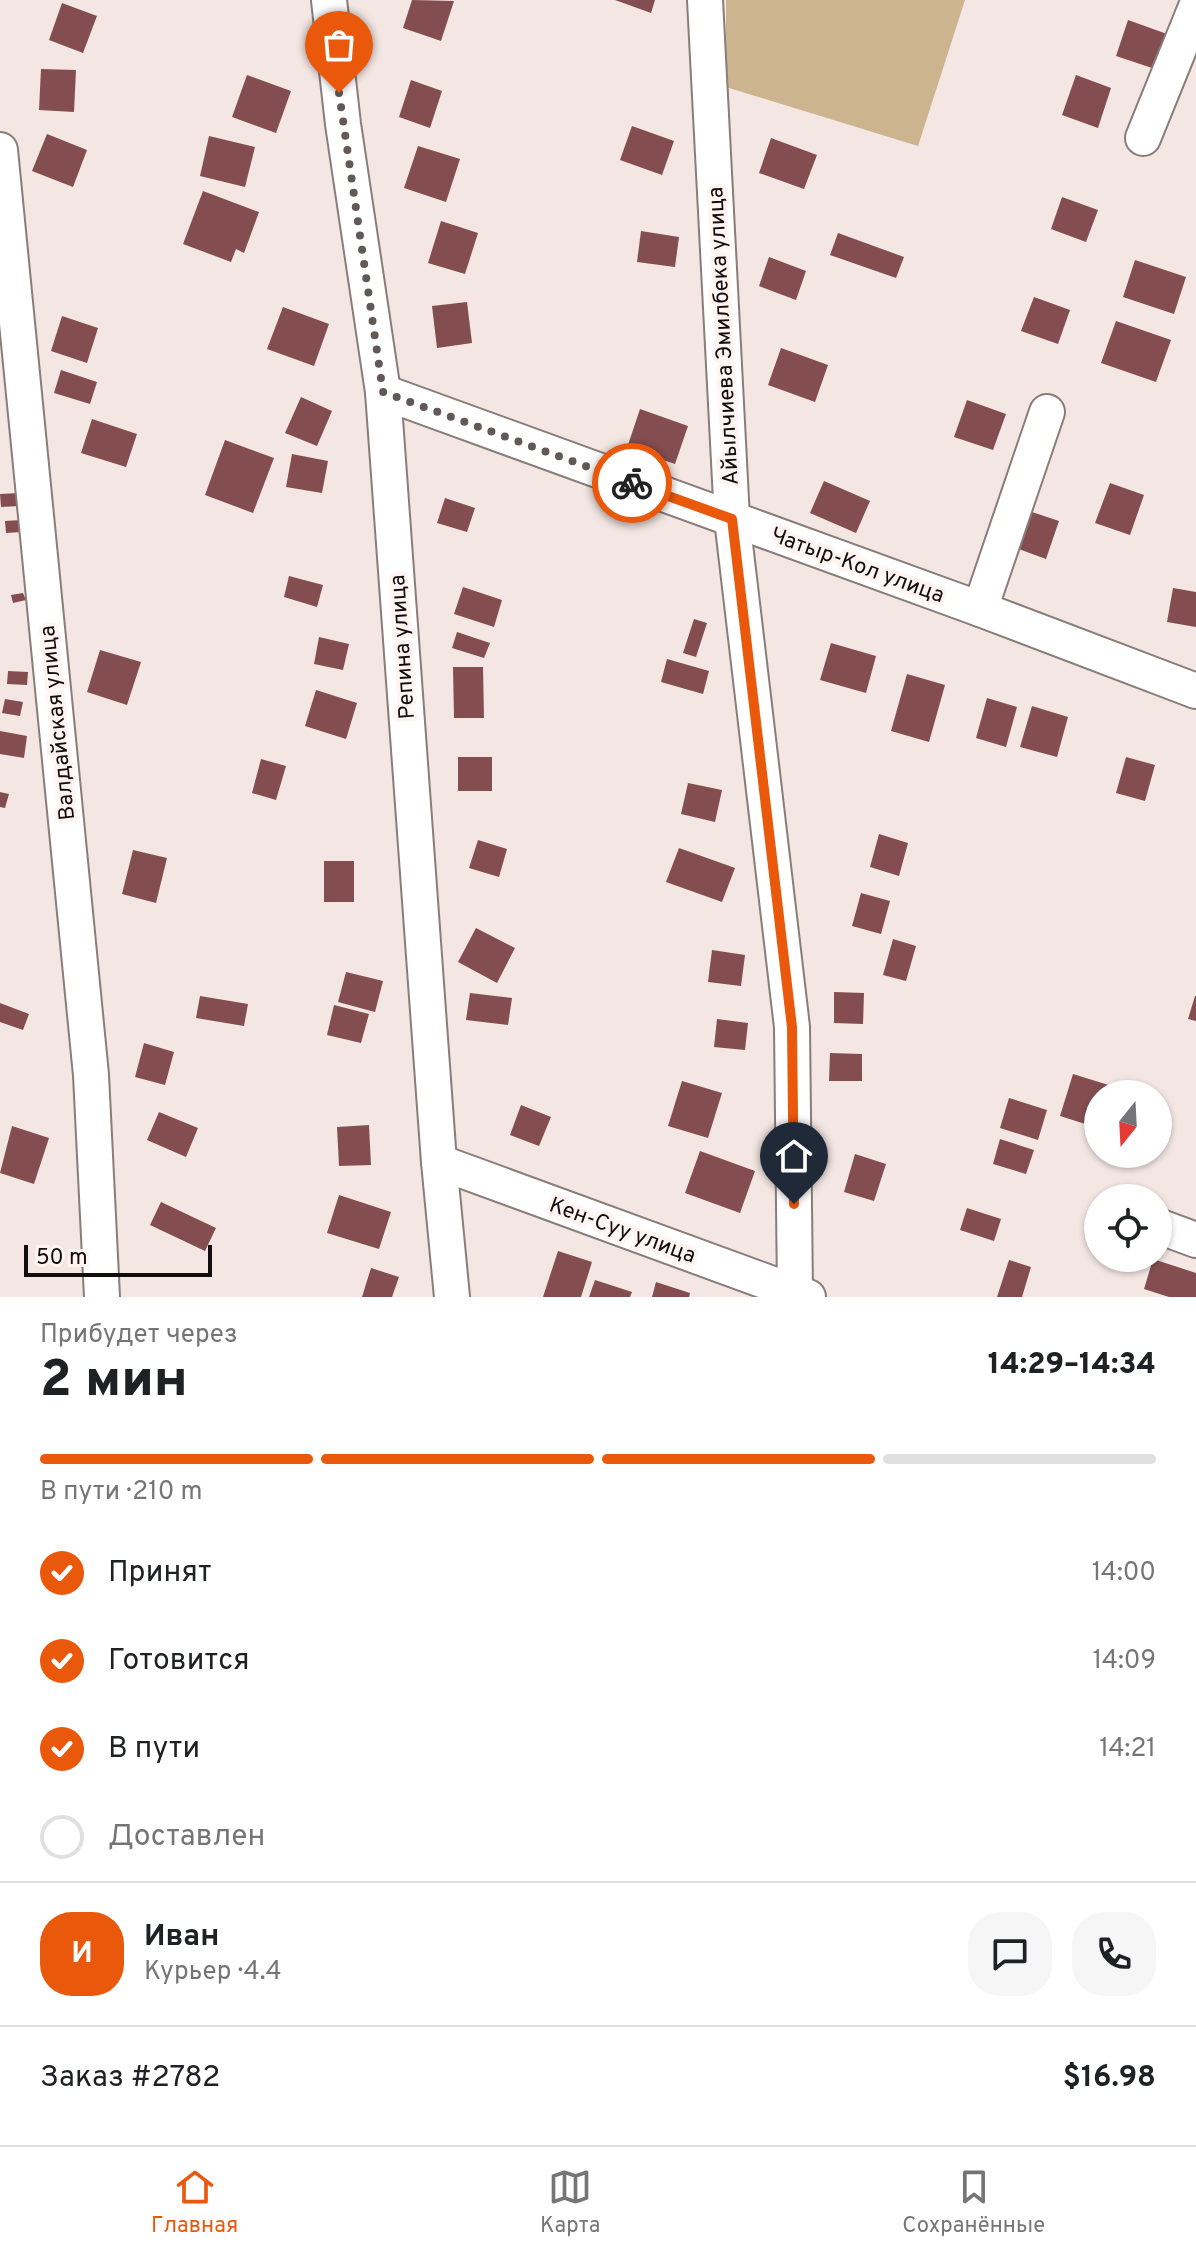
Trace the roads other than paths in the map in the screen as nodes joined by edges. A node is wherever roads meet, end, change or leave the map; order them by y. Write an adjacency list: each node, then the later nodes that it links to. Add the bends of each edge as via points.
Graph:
1 (329, 0): 6 (street, Репина улица)
2 (705, 0): 8 (street, Айылчиева Эмилбека улица)
3 (1196, 7): 4 (street)
4 (1143, 138)
5 (0, 150): 15 (street, Валдайская улица, via 91,1075)
6 (383, 392): 8 (street, Чатыр-Кол улица); 11 (street, Репина улица)
7 (1047, 412): 9 (street)
8 (732, 519): 9 (street, Чатыр-Кол улица); 14 (street, Айылчиева Эмилбека улица, via 792,1027)
9 (980, 609): 10 (street, Чатыр-Кол улица)
10 (1196, 691)
11 (439, 1162): 14 (street, Кен-Суу улица); 16 (street, Репина улица)
12 (1172, 1231): 13 (street)
13 (1196, 1240)
14 (801, 1295)
15 (102, 1297)
16 (452, 1297)

